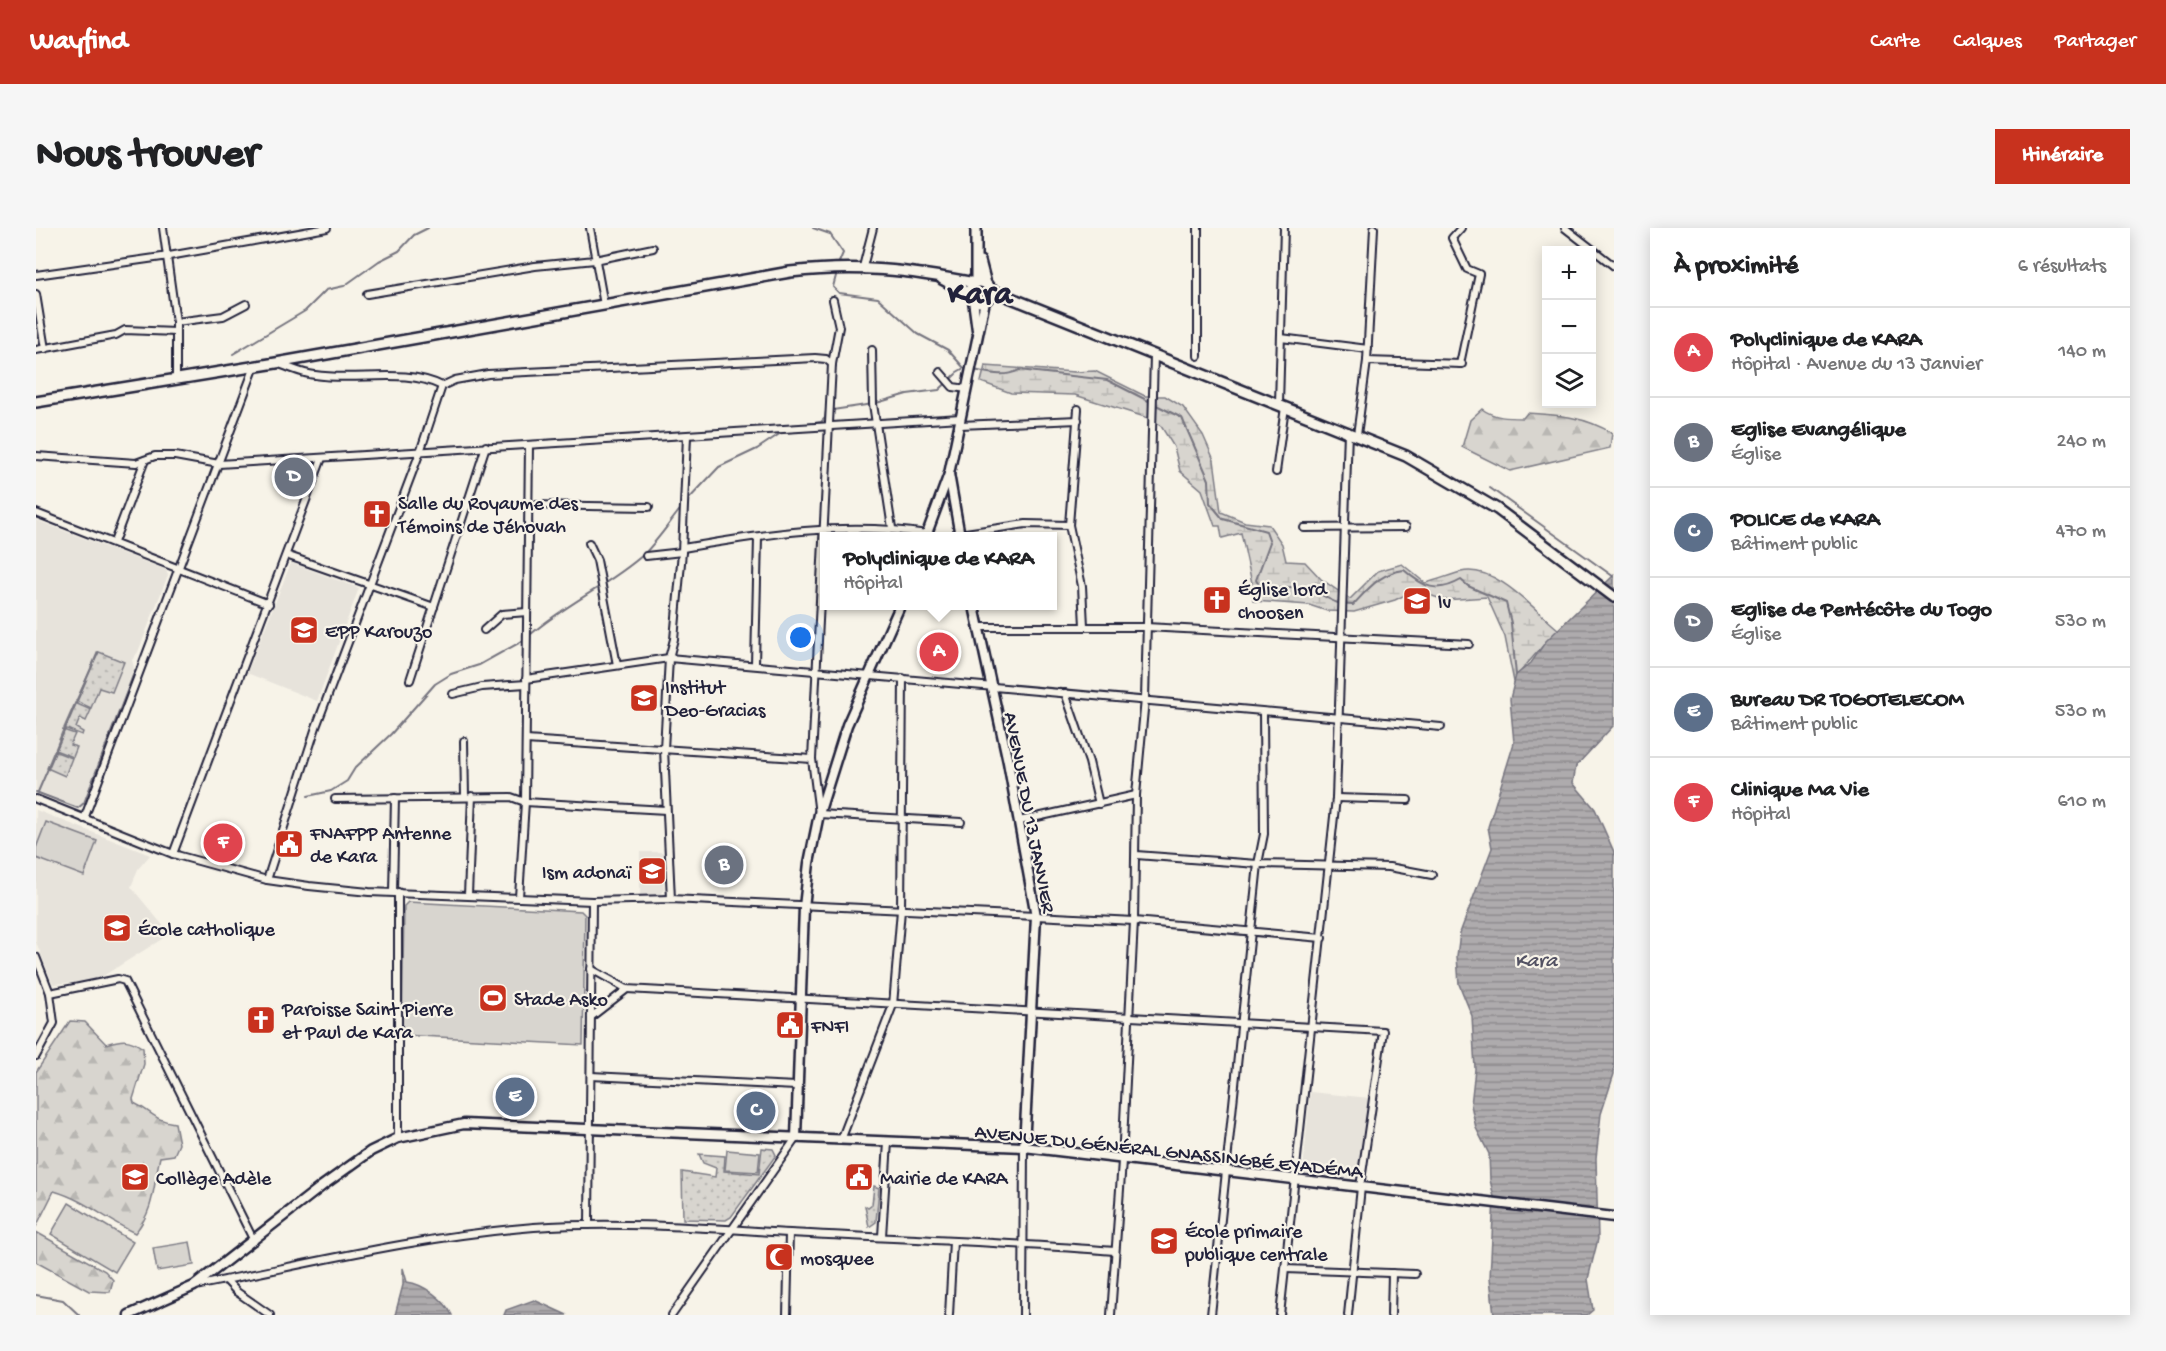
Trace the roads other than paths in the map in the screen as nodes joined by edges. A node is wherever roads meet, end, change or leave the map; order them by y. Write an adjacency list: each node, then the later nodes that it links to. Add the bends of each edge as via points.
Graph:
1 (163, 228): 12 (street)
2 (327, 228): 12 (street)
3 (590, 228): 13 (street)
4 (873, 228): 15 (street)
5 (1198, 228): 34 (street)
6 (1284, 228): 28 (street)
7 (1374, 228): 30 (street)
8 (1461, 228): 35 (street, via 1452,238 1467,269 1479,274 1461,364)
9 (1565, 228): 14 (street)
10 (976, 231): 18 (main road)
11 (652, 248): 13 (street)
12 (169, 256): 17 (street); 25 (street)
13 (595, 260): 20 (street); 24 (street)
14 (1614, 266)
15 (863, 267): 16 (main road); 24 (main road, via 790,272)
16 (932, 274): 18 (main road); 21 (main road)
17 (36, 275)
18 (983, 290): 21 (main road); 21 (main road); 27 (main road); 33 (main road)
19 (36, 294): 29 (street)
20 (367, 294)
21 (971, 297): 27 (main road)
22 (832, 300): 37 (street, via 839,327)
23 (246, 304): 25 (street, via 224,316)
24 (604, 305): 36 (main road)
25 (176, 322): 26 (street)
26 (176, 332): 29 (street, via 125,330); 40 (street)
27 (978, 333): 42 (main road)
28 (1281, 338): 30 (street); 44 (street)
29 (45, 349): 31 (street)
30 (1368, 349): 35 (street)
31 (36, 350)
32 (872, 350): 47 (street)
33 (1154, 355): 44 (main road); 93 (street)
34 (1198, 356)
35 (1367, 362): 51 (street)
36 (276, 363): 38 (main road); 41 (street, via 314,375 407,376 426,378)
37 (832, 364): 41 (street, via 815,358 488,374); 49 (street)
38 (255, 366): 40 (main road); 59 (street)
39 (940, 372): 42 (street, via 953,387)
40 (176, 377): 43 (main road)
41 (442, 386): 55 (street)
42 (967, 389): 48 (main road)
43 (36, 402)
44 (1282, 406): 50 (main road); 60 (street)
45 (1078, 409): 46 (street)
46 (1078, 420): 48 (street); 65 (street)
47 (877, 421): 48 (street); 49 (street); 68 (street)
48 (960, 422): 61 (main road)
49 (831, 427): 52 (street); 67 (street)
50 (1348, 431): 51 (main road); 70 (street)
51 (1358, 435): 84 (main road, via 1406,456 1480,498)
52 (687, 436): 53 (street); 79 (street)
53 (528, 445): 54 (street); 62 (street)
54 (486, 446): 55 (street); 87 (street)
55 (420, 452): 57 (street); 83 (street)
56 (36, 456): 58 (street, via 136,463)
57 (322, 458): 59 (street); 80 (street)
58 (145, 460): 59 (street, via 175,456); 77 (street)
59 (219, 464): 82 (street)
60 (1276, 472)
61 (949, 474): 73 (main road); 74 (main road)
62 (528, 505): 63 (street); 90 (street)
63 (649, 507)
64 (36, 513): 77 (street)
65 (1070, 525): 75 (street, via 1026,524); 91 (street, via 1082,586)
66 (1406, 527): 70 (street)
67 (824, 528): 68 (street); 71 (street); 76 (street)
68 (892, 528): 72 (street)
69 (1304, 528): 70 (street)
70 (1344, 530): 95 (street)
71 (824, 532)
72 (912, 532)
73 (928, 532)
74 (959, 532)
75 (977, 532)
76 (758, 538): 79 (street); 98 (street)
77 (114, 542): 82 (street)
78 (589, 543): 99 (street, via 597,560)
79 (682, 550): 81 (street); 97 (street)
80 (286, 555): 83 (street); 86 (street)
81 (646, 556)
82 (179, 567): 86 (street); 128 (street)
83 (371, 584): 87 (street); 136 (street, via 316,727)
84 (1614, 597)
85 (820, 600): 100 (street)
86 (269, 604): 131 (street)
87 (434, 607): 103 (street)
88 (898, 610): 101 (main road)
89 (975, 610): 92 (main road, AVENUE DU 13 JANVIER)
90 (527, 612): 94 (street, via 502,614); 104 (street)
91 (1084, 626): 92 (street); 93 (street)
92 (978, 627): 105 (main road, AVENUE DU 13 JANVIER)
93 (1146, 627): 95 (street); 108 (street)
94 (484, 630)
95 (1341, 637): 96 (street); 110 (street)
96 (1469, 644)
97 (669, 658): 98 (street); 99 (street); 114 (street)
98 (755, 663): 100 (street)
99 (617, 665): 104 (street)
100 (816, 673): 101 (street); 115 (street)
101 (868, 675): 102 (street); 126 (main road, via 847,725)
102 (903, 678): 105 (street); 127 (street)
103 (410, 680)
104 (526, 681): 107 (street); 112 (street)
105 (990, 687): 106 (street); 129 (main road, AVENUE DU 13 JANVIER)
106 (1065, 693): 108 (street); 124 (street)
107 (453, 694)
108 (1145, 699): 109 (street); 116 (street)
109 (1263, 713): 110 (street); 133 (street, via 1264,834)
110 (1337, 718): 111 (street); 119 (street)
111 (1441, 727)
112 (526, 740): 114 (street); 123 (street)
113 (464, 741): 117 (street)
114 (664, 748): 115 (street); 125 (street)
115 (812, 759): 126 (street)
116 (1136, 795): 124 (street); 132 (street)
117 (469, 796): 118 (street); 123 (street, via 511,797); 138 (street)
118 (396, 798): 121 (street); 137 (street)
119 (1336, 798): 122 (street); 134 (street)
120 (36, 799): 128 (street)
121 (335, 799)
122 (1408, 800)
123 (525, 802): 125 (street); 139 (street)
124 (1099, 804): 129 (street)
125 (666, 810): 140 (street)
126 (819, 814): 127 (street); 142 (main road)
127 (902, 818): 130 (street); 143 (street)
128 (84, 819): 131 (street)
129 (1019, 821): 144 (main road, AVENUE DU 13 JANVIER)
130 (961, 822)
131 (173, 854): 136 (street)
132 (1136, 855): 133 (street); 145 (street)
133 (1258, 864): 134 (street); 146 (street)
134 (1329, 864): 135 (street, via 1389,867); 147 (street)
135 (1432, 875)
136 (267, 880): 137 (street)
137 (396, 892): 138 (street); 164 (street)
138 (468, 895): 139 (street)
139 (519, 897): 141 (street)
140 (670, 899): 141 (street); 142 (street)
141 (592, 901): 150 (street)
142 (804, 907): 143 (street); 153 (main road)
143 (901, 910): 144 (street); 154 (street)
144 (1036, 916): 145 (street); 155 (main road, AVENUE DU 13 JANVIER)
145 (1134, 921): 146 (street); 156 (street)
146 (1253, 932): 147 (street); 158 (street)
147 (1322, 938): 159 (street)
148 (36, 957): 149 (street)
149 (38, 967): 152 (street)
150 (591, 969): 151 (street); 157 (street)
151 (627, 989): 153 (street); 157 (street)
152 (50, 993): 160 (street, via 54,1023); 178 (street, via 118,979 125,981)
153 (800, 1000): 154 (street); 162 (main road)
154 (893, 1005): 155 (street); 166 (street)
155 (1031, 1012): 156 (street); 168 (main road, AVENUE DU 13 JANVIER)
156 (1129, 1016): 158 (street); 169 (street)
157 (591, 1017): 161 (street)
158 (1243, 1024): 159 (street); 170 (street)
159 (1312, 1027): 171 (street); 172 (street, via 1383,1031)
160 (36, 1055)
161 (591, 1076): 162 (street); 163 (street)
162 (796, 1086): 165 (main road)
163 (590, 1129): 164 (main road, AVENUE DU GÉNÉRAL GNASSINGBÉ EYADÉMA, via 464,1124); 165 (main road, AVENUE DU GÉNÉRAL GNASSINGBÉ EYADÉMA); 174 (street)
164 (398, 1138): 178 (main road, AVENUE DU GÉNÉRAL GNASSINGBÉ EYADÉMA, via 350,1165)
165 (796, 1138): 166 (main road, AVENUE DU GÉNÉRAL GNASSINGBÉ EYADÉMA); 175 (street)
166 (841, 1140): 167 (main road, AVENUE DU GÉNÉRAL GNASSINGBÉ EYADÉMA)
167 (888, 1142): 168 (main road, AVENUE DU GÉNÉRAL GNASSINGBÉ EYADÉMA); 177 (street)
168 (1024, 1147): 169 (main road, AVENUE DU GÉNÉRAL GNASSINGBÉ EYADÉMA); 180 (street, AVENUE DU 13 JANVIER)
169 (1122, 1161): 170 (main road, AVENUE DU GÉNÉRAL GNASSINGBÉ EYADÉMA); 181 (street)
170 (1226, 1171): 171 (main road, AVENUE DU GÉNÉRAL GNASSINGBÉ EYADÉMA); 195 (street)
171 (1295, 1179): 172 (main road, AVENUE DU GÉNÉRAL GNASSINGBÉ EYADÉMA); 182 (street)
172 (1360, 1187): 173 (main road, AVENUE DU GÉNÉRAL GNASSINGBÉ EYADÉMA); 183 (street)
173 (1614, 1217)
174 (589, 1225): 175 (street); 186 (street, via 479,1234)
175 (734, 1229): 176 (street); 190 (street)
176 (789, 1233): 177 (street); 191 (street)
177 (882, 1236): 179 (street)
178 (254, 1241): 187 (main road, AVENUE DU GÉNÉRAL GNASSINGBÉ EYADÉMA)
179 (953, 1241): 180 (street); 192 (street)
180 (1024, 1244): 181 (street); 193 (street, AVENUE DU 13 JANVIER)
181 (1115, 1251): 194 (street)
182 (1286, 1269): 183 (street); 196 (street)
183 (1352, 1271): 184 (street); 197 (street)
184 (1392, 1273): 185 (street); 198 (street)
185 (1415, 1274)
186 (226, 1280): 187 (street); 189 (street)
187 (194, 1286): 188 (main road, AVENUE DU GÉNÉRAL GNASSINGBÉ EYADÉMA)
188 (129, 1315)
189 (270, 1315)
190 (672, 1315)
191 (787, 1315)
192 (949, 1315)
193 (1023, 1315)
194 (1111, 1315)
195 (1211, 1315)
196 (1280, 1315)
197 (1348, 1315)
198 (1391, 1315)

